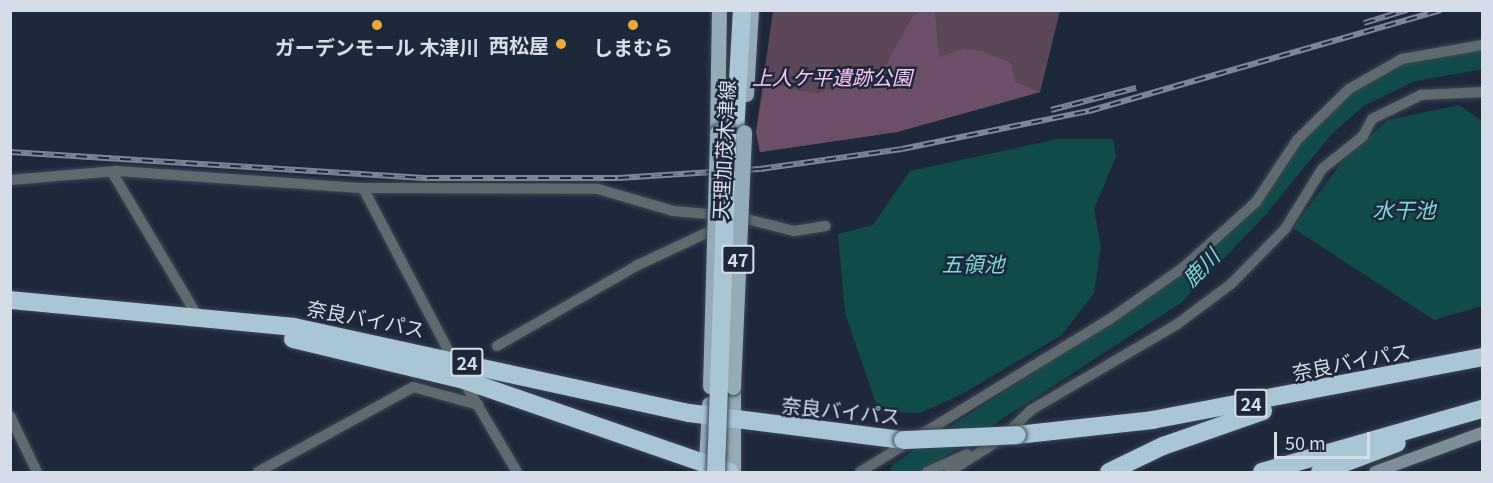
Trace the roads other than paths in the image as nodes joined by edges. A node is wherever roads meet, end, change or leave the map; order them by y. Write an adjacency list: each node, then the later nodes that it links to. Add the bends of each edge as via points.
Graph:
1 (719, 10): 7 (main road, 天理加茂木津線 / 47)
2 (733, 10): 7 (highway)
3 (742, 10): 7 (highway)
4 (751, 10): 7 (main road, 天理加茂木津線 / 47)
5 (1482, 45): 33 (street, via 1402,59 1349,89 1297,140 1256,202 1185,266 1110,319)
6 (1482, 92): 26 (street, via 1421,95 1372,118 1363,136 1322,169 1285,229 1231,284)
7 (731, 133): 23 (main road, 天理加茂木津線 / 47, bridge); 24 (main road, 天理加茂木津線 / 47, bridge); 27 (highway, bridge); 31 (highway)
8 (112, 172): 9 (street); 10 (street); 14 (street)
9 (10, 180)
10 (363, 188): 11 (street, via 598,189 673,211); 17 (street)
11 (728, 215): 12 (street, via 759,218 767,227 794,231); 15 (street, via 720,227 638,265)
12 (826, 226)
13 (10, 300): 14 (highway, 奈良バイパス / 24)
14 (198, 317): 17 (highway, 奈良バイパス / 24, via 294,327); 19 (highway, 奈良バイパス / 24)
15 (497, 346)
16 (1482, 357): 18 (highway, 奈良バイパス / 24)
17 (453, 358): 19 (street); 23 (highway, 奈良バイパス / 24)
18 (1398, 375): 24 (highway, 奈良バイパス / 24, bridge, via 1152,420 1017,435 903,440); 36 (highway, via 1206,429)
19 (464, 380): 20 (street); 27 (highway, 奈良バイパス / 24)
20 (479, 405): 29 (street, via 413,387); 30 (street)
21 (1482, 410): 37 (highway); 38 (highway)
22 (10, 416): 28 (street)
23 (709, 416): 24 (highway, 奈良バイパス / 24); 27 (main road, 天理加茂木津線 / 47)
24 (733, 421): 32 (main road, 天理加茂木津線 / 47)
25 (1482, 433): 39 (street)
26 (973, 452): 34 (street); 35 (street)
27 (709, 470): 32 (highway, 奈良バイパス / 24)
28 (37, 472)
29 (258, 472)
30 (516, 472)
31 (725, 472)
32 (731, 472)
33 (860, 472)
34 (927, 472)
35 (949, 472)
36 (1109, 472)
37 (1262, 472)
38 (1320, 472)
39 (1375, 472)

